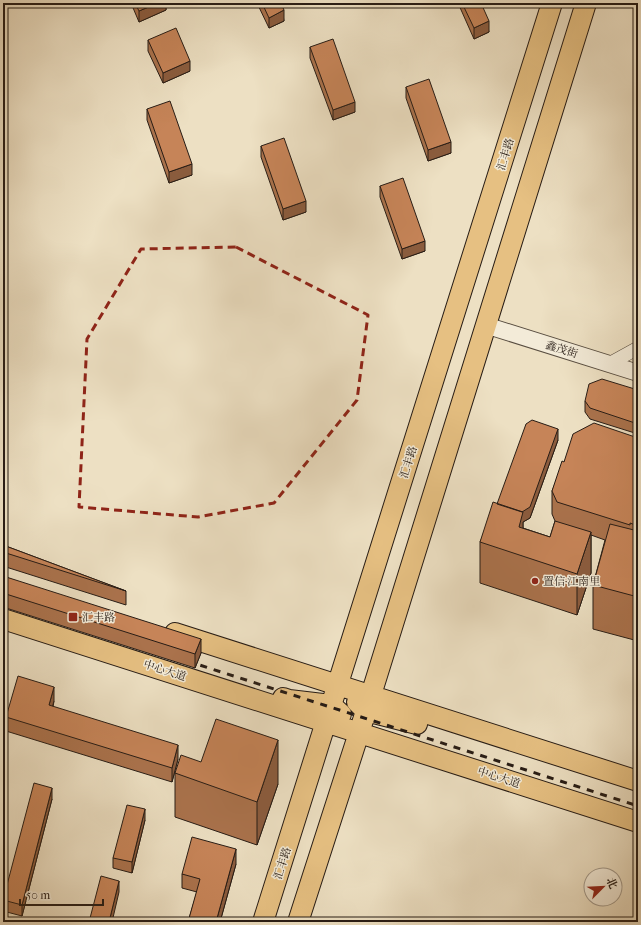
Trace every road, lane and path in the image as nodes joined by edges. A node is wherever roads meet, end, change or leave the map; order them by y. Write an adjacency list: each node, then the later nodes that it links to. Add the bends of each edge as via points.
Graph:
1 (552, 3): 10 (main road, 汇丰路)
2 (586, 3): 3 (main road)
3 (485, 325): 5 (street, 鑫茂街); 11 (main road)
4 (638, 348): 5 (street)
5 (609, 364): 6 (street, 鑫茂街)
6 (638, 373)
7 (3, 608): 12 (main road, 中心大道)
8 (3, 619): 12 (main road, 中心大道)
9 (157, 632): 10 (main road, via 293,680 314,678)
10 (337, 685): 11 (main road); 12 (main road, 汇丰路)
11 (368, 703): 13 (main road); 14 (main road); 16 (main road)
12 (329, 713): 14 (main road, 中心大道); 19 (main road, 汇丰路)
13 (411, 722): 15 (main road, via 398,724 394,729 394,736); 16 (main road, via 489,746)
14 (359, 733): 15 (main road, 中心大道); 20 (main road)
15 (406, 747): 18 (main road, 中心大道)
16 (561, 757): 17 (main road)
17 (638, 781)
18 (638, 822)
19 (263, 922)
20 (298, 922)

